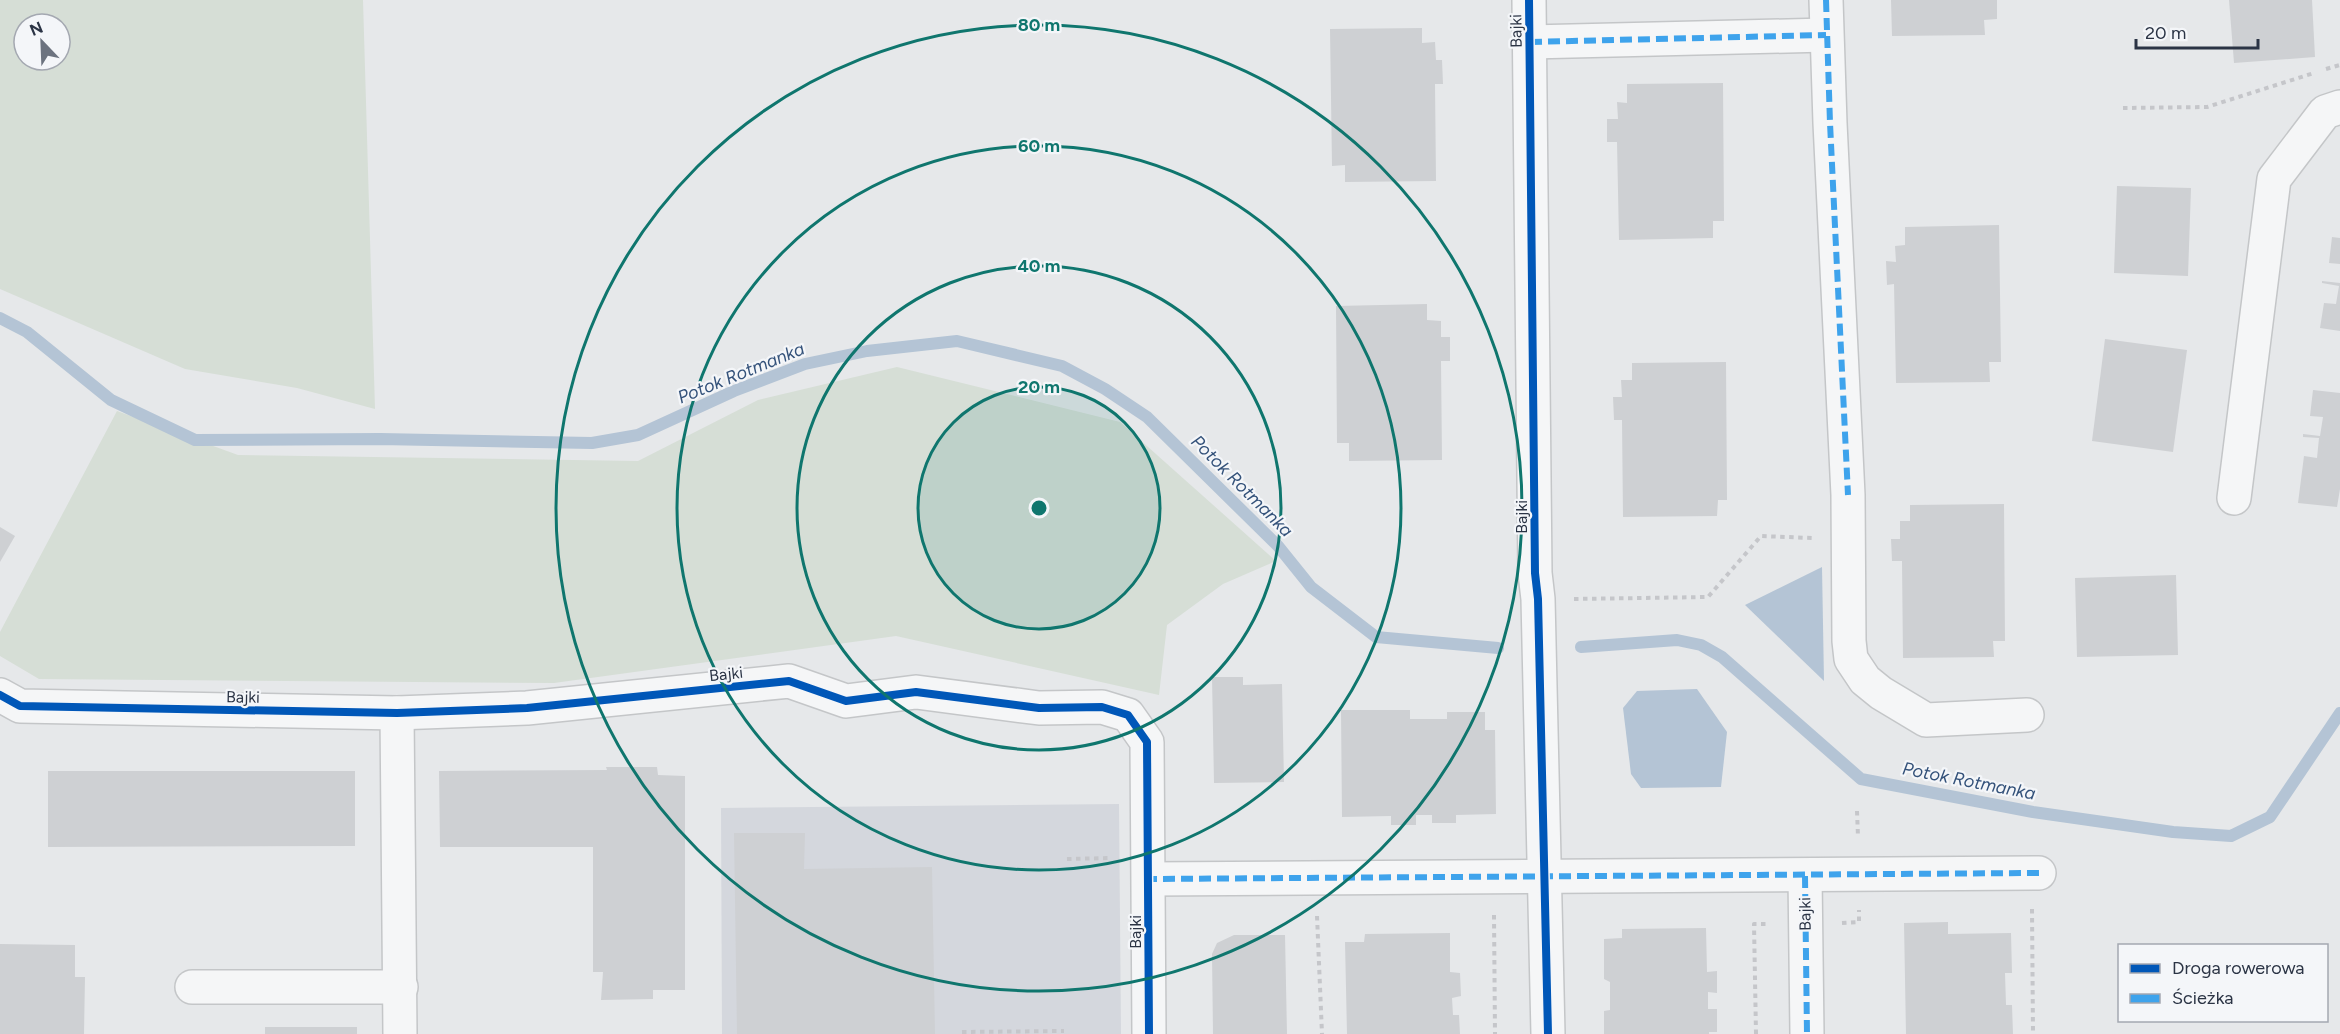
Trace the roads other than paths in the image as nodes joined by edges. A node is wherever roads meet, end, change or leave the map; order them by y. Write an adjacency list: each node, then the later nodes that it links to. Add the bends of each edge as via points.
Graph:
1 (1529, 0): 4 (street, Bajki)
2 (1826, 0): 3 (street)
3 (1826, 35): 4 (street, Bajki); 9 (street, via 1848,495 1851,659 1864,680 1926,720)
4 (1530, 42): 12 (street, Bajki, via 1535,573)
5 (2340, 107): 6 (street, via 2325,112 2274,179)
6 (2234, 498)
7 (0, 694): 8 (street, Bajki, via 20,706)
8 (397, 713): 13 (street, Bajki, via 527,708 789,681 846,701 916,692 1040,708 1102,707 1128,715 1147,742); 15 (street)
9 (2027, 715)
10 (2035, 873): 11 (street)
11 (1805, 876): 12 (street, Bajki); 19 (street, Bajki)
12 (1543, 877): 13 (street, Bajki); 18 (street, Bajki)
13 (1149, 879): 17 (street, Bajki)
14 (192, 987): 15 (street)
15 (401, 987): 16 (street)
16 (400, 1034)
17 (1149, 1034)
18 (1548, 1034)
19 (1807, 1034)

